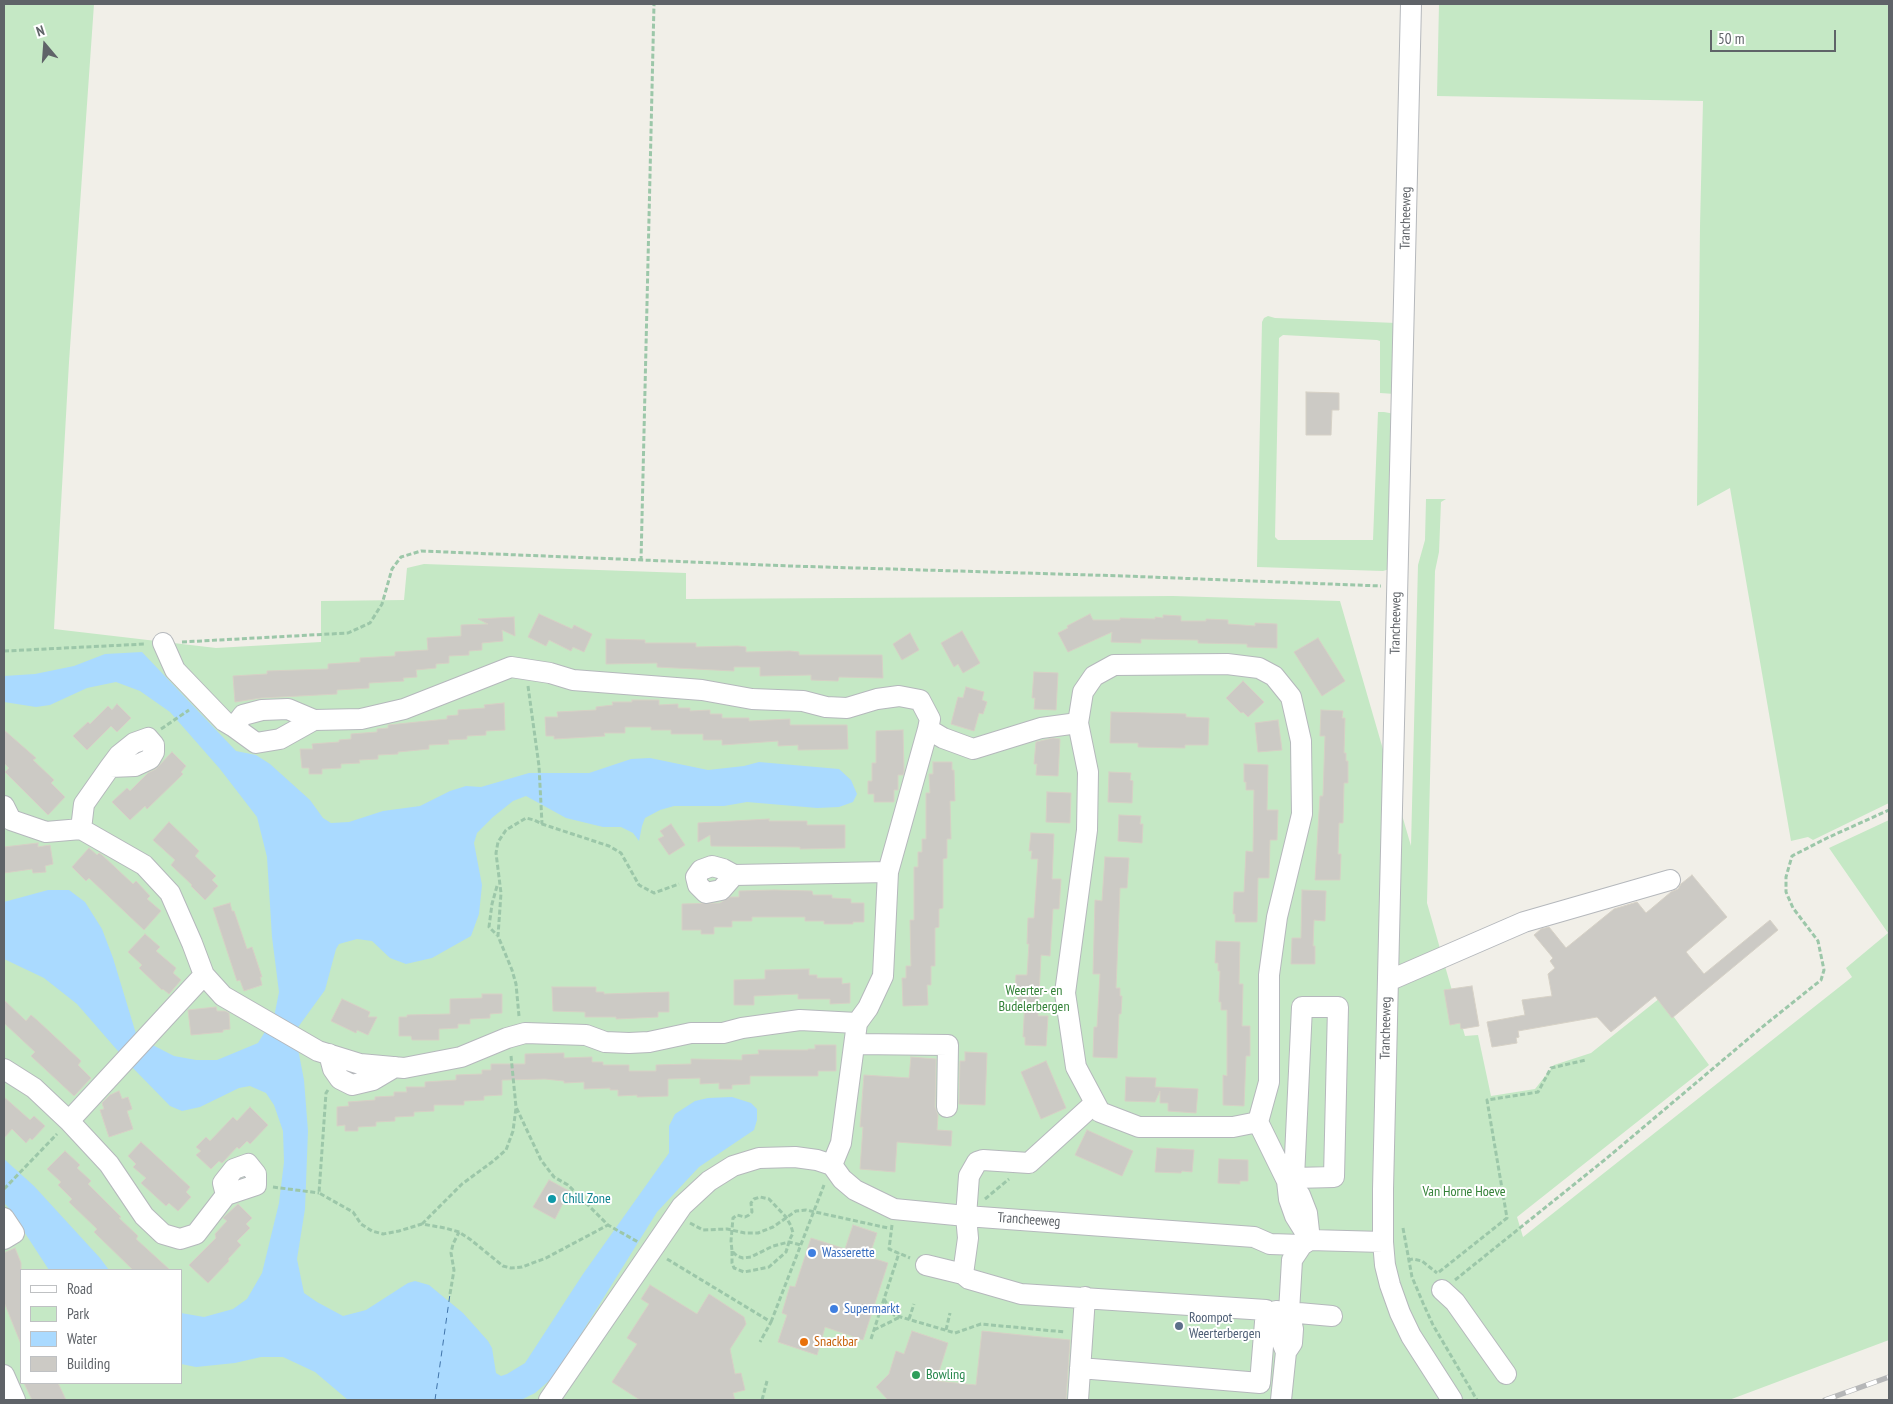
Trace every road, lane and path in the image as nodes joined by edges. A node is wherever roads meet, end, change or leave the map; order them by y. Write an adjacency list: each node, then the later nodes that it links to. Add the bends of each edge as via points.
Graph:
1 (654, 4): 3 (path)
2 (1411, 4): 4 (street, Trancheeweg)
3 (641, 561): 4 (path); 5 (path, via 421,551 401,557 392,569 382,604 370,623 348,633)
4 (1397, 587): 24 (street, Trancheeweg)
5 (163, 643): 6 (path); 8 (street, via 175,670)
6 (4, 651)
7 (526, 668): 9 (street, via 511,667 404,709 361,719); 12 (street, via 573,680 702,690 752,699 803,701 826,707 847,708 899,696 920,700 930,719); 16 (path)
8 (203, 700): 11 (street); 13 (path)
9 (314, 720): 11 (street, via 288,709 262,710 243,715); 11 (street, via 280,739 256,743)
10 (1078, 723): 12 (street, via 1041,728 973,749); 33 (street, via 1088,772 1087,830 1065,993 1076,1067); 37 (street, via 1083,692 1094,676 1114,665 1227,664 1259,668 1274,676 1291,697 1301,741 1302,814 1274,936 1269,975 1269,1082)
11 (234, 727)
12 (928, 729): 18 (street)
13 (148, 738): 17 (street, via 126,749 110,767 84,804)
14 (1889, 810): 63 (path, via 1792,856 1786,876 1786,892 1793,908 1818,941 1824,970 1821,980)
15 (6, 819): 17 (street, via 46,832)
16 (542, 824): 19 (path, via 621,853 639,885 654,894); 22 (path, via 526,818 506,830 498,842 496,854 501,893)
17 (82, 829): 23 (street, via 144,865 170,893)
18 (888, 872): 19 (street, via 734,876 723,868 712,866 701,870); 25 (street, via 883,976)
19 (696, 878)
20 (1670, 880): 24 (street, via 1524,922)
21 (497, 886): 22 (path, via 490,927)
22 (498, 936): 26 (path, via 516,984 518,1025)
23 (204, 975): 28 (street, via 224,996 318,1051); 36 (street)
24 (1388, 981): 55 (street, Trancheeweg)
25 (857, 1023): 26 (street, via 800,1020 629,1044 605,1042 586,1035 525,1033); 27 (street)
26 (511, 1037): 30 (street, via 461,1057); 34 (path)
27 (855, 1044): 35 (street, via 948,1045); 39 (street, via 840,1143)
28 (329, 1054): 30 (street, via 360,1064); 32 (street)
29 (1586, 1060): 90 (path, via 1551,1068 1538,1092 1487,1100 1507,1218 1437,1274 1422,1261 1408,1260 1432,1325)
30 (395, 1067): 32 (street, via 373,1080 352,1085)
31 (4, 1069): 36 (street, via 34,1088)
32 (340, 1079): 43 (path, via 332,1083 326,1094)
33 (1095, 1103): 37 (street, via 1100,1112 1140,1127 1233,1127); 38 (street)
34 (516, 1107): 49 (path, via 513,1131 506,1150 462,1184); 50 (path, via 546,1168)
35 (946, 1107)
36 (69, 1121): 42 (path); 44 (street, via 109,1164 144,1216 163,1234 180,1239 196,1234)
37 (1258, 1122): 40 (street)
38 (1029, 1162): 46 (path); 46 (street, via 977,1162 969,1176)
39 (832, 1165): 45 (street, via 855,1190); 57 (path); 58 (street, via 795,1156 759,1158 733,1166 709,1181)
40 (1291, 1180): 40 (street, via 1334,1177 1338,1007 1302,1007); 56 (street, via 1289,1199)
41 (266, 1186): 43 (path)
42 (4, 1189)
43 (319, 1193): 49 (path, via 353,1212 361,1224 372,1231 383,1234)
44 (226, 1195)
45 (894, 1209): 46 (street, Trancheeweg); 60 (path, via 889,1249)
46 (966, 1216): 56 (street, Trancheeweg, via 1254,1237 1271,1231 1291,1233); 62 (street, via 955,1257 956,1265)
47 (786, 1217): 51 (path, via 758,1233); 51 (path, via 769,1199 760,1197 751,1203 749,1215 733,1218); 54 (path, via 793,1233)
48 (4, 1218): 53 (street, via 14,1233)
49 (422, 1224): 52 (path)
50 (609, 1226): 52 (path, via 540,1260 511,1268 503,1266); 58 (path)
51 (732, 1230): 59 (path)
52 (459, 1232): 64 (path, via 451,1253 454,1270)
53 (4, 1239)
54 (789, 1242): 57 (path); 59 (path, via 743,1258); 59 (path, via 786,1252 778,1260 769,1267 754,1271 734,1268)
55 (1383, 1242): 56 (street, Trancheeweg); 89 (street, Trancheeweg, via 1390,1285 1400,1313)
56 (1306, 1243): 69 (street, via 1292,1260)
57 (800, 1245): 74 (path)
58 (646, 1246): 74 (path); 85 (street)
59 (732, 1251)
60 (899, 1253): 61 (path); 66 (path)
61 (926, 1265): 62 (street)
62 (963, 1274): 65 (street, via 1021,1294)
63 (1442, 1290): 81 (street, via 1455,1302)
64 (450, 1294)
65 (1085, 1297): 68 (street); 77 (street)
66 (884, 1299): 72 (path, via 894,1315); 75 (path)
67 (914, 1304): 73 (path)
68 (1266, 1310): 69 (street); 80 (street, via 1260,1383)
69 (1289, 1312): 71 (street); 88 (street, via 1283,1329 1282,1342 1286,1352)
70 (950, 1313): 76 (path)
71 (1332, 1316)
72 (901, 1317): 73 (path); 75 (path)
73 (909, 1319): 76 (path)
74 (771, 1322): 79 (path)
75 (874, 1330): 78 (path)
76 (946, 1330): 77 (path, via 955,1333 981,1324)
77 (1083, 1333): 80 (street)
78 (871, 1339)
79 (760, 1342)
80 (1080, 1368): 87 (street)
81 (1506, 1374)
82 (4, 1375): 84 (street)
83 (767, 1381): 86 (path)
84 (15, 1400)
85 (550, 1400)
86 (762, 1400)
87 (1078, 1400)
88 (1281, 1400)
89 (1452, 1400)
90 (1477, 1400)

